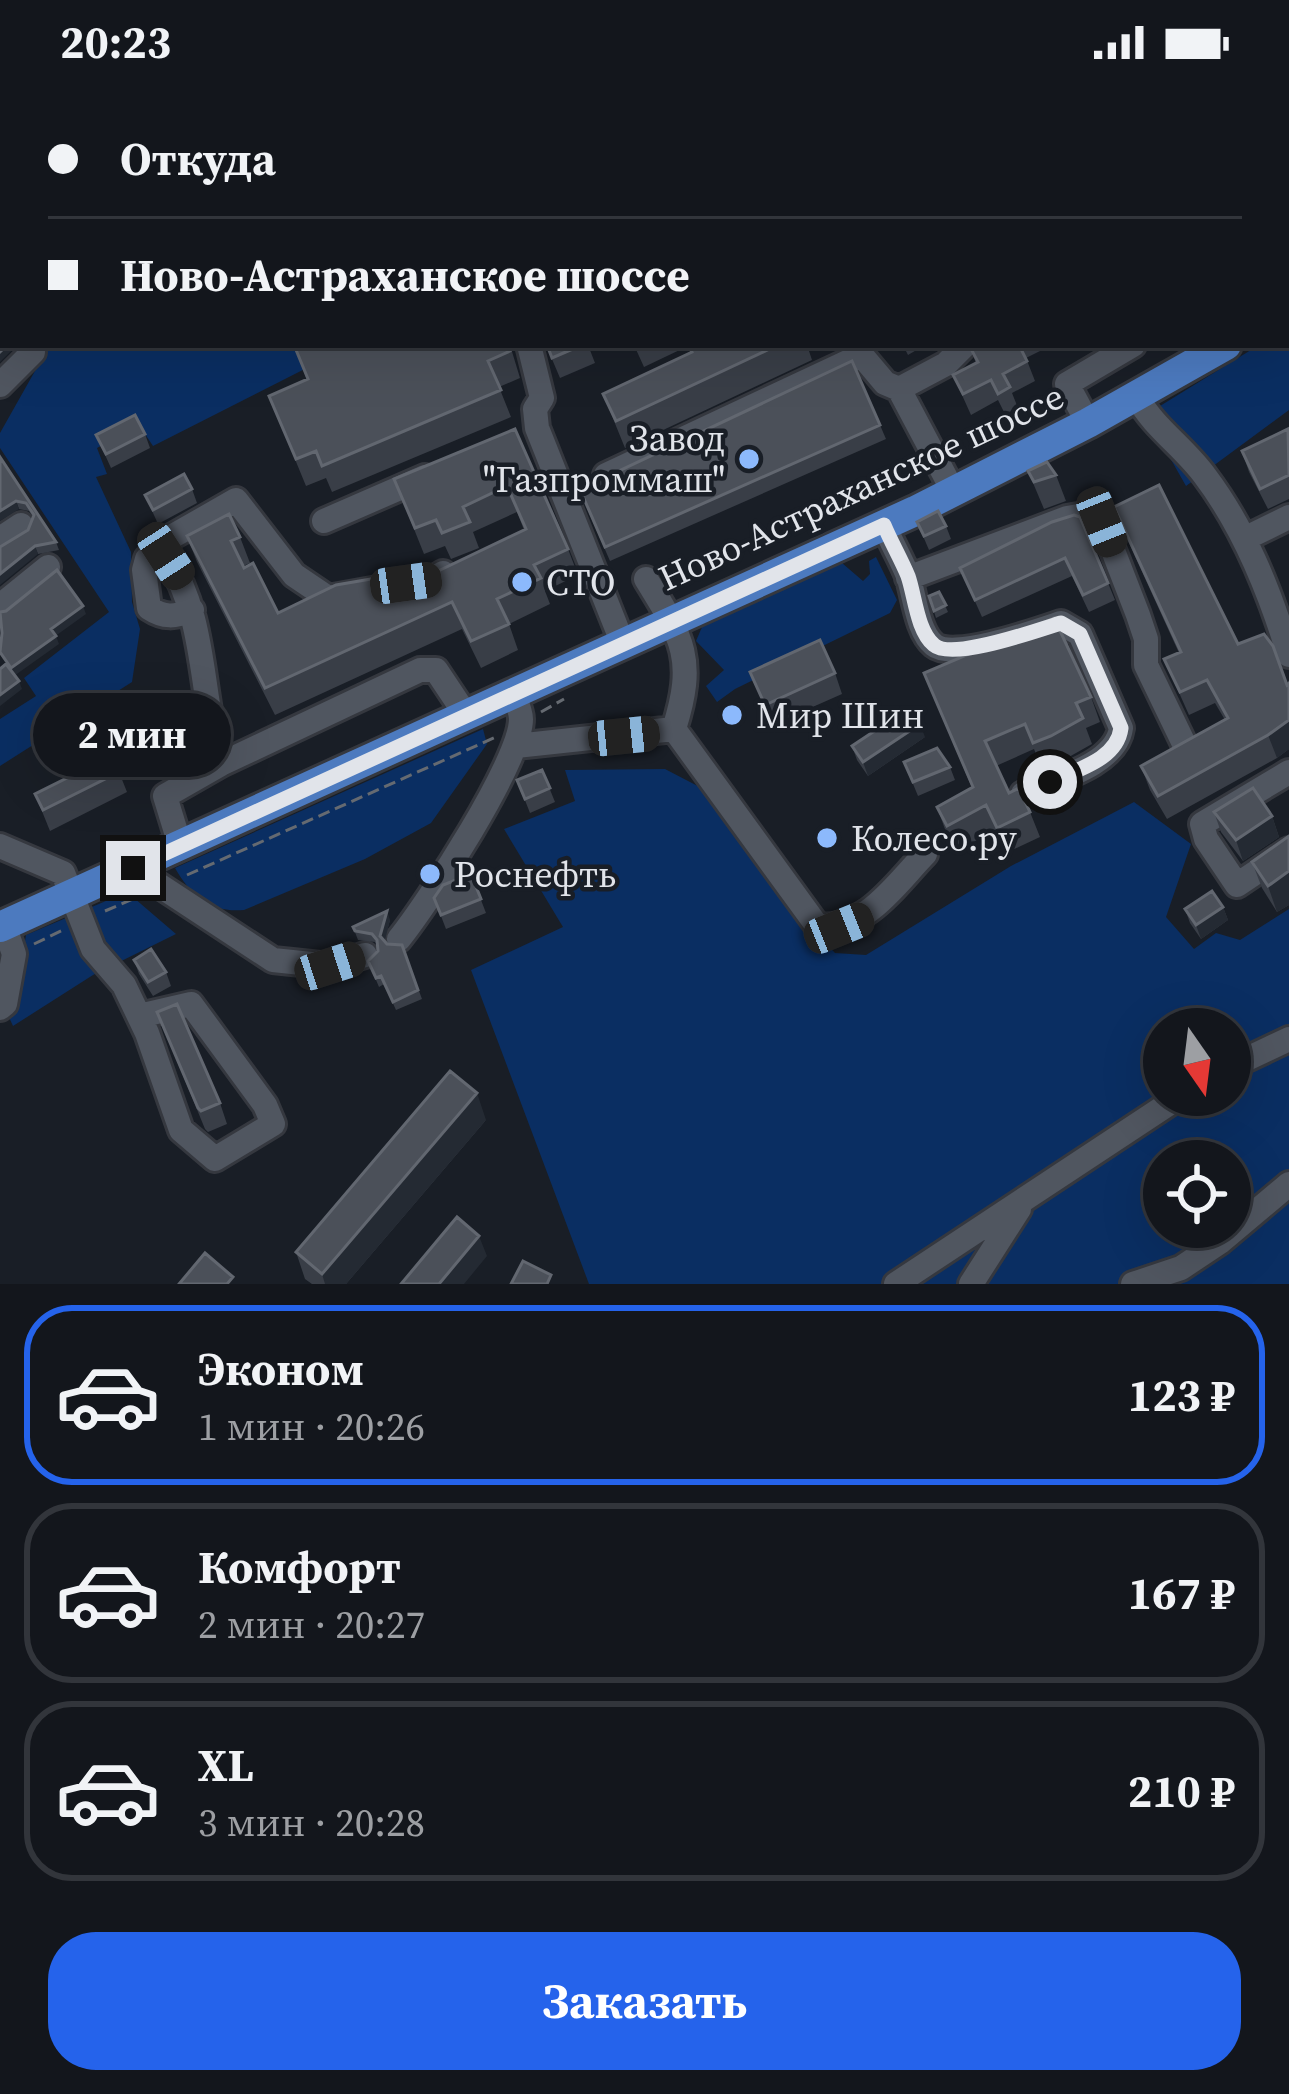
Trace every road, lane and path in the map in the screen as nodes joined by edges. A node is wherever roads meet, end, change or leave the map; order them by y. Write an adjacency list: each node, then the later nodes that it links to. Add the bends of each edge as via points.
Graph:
1 (530, 348): 26 (street, via 542,398 526,433)
2 (962, 348): 8 (street)
3 (1128, 348): 10 (street, via 1067,384)
4 (1221, 348): 9 (main road, Ново-Астраханское шоссе)
5 (857, 351): 8 (street); 12 (street)
6 (33, 352): 7 (street)
7 (0, 385)
8 (899, 388): 13 (street)
9 (1137, 397): 10 (main road, Ново-Астраханское шоссе); 17 (street, via 1204,474)
10 (1088, 423): 13 (main road, Ново-Астраханское шоссе)
11 (452, 465): 15 (street)
12 (606, 475)
13 (953, 491): 16 (main road, Ново-Астраханское шоссе)
14 (1289, 517): 17 (street)
15 (324, 521)
16 (884, 525): 21 (street); 25 (main road, Ново-Астраханское шоссе)
17 (1244, 539): 27 (street)
18 (166, 556): 20 (street, via 166,540 236,500 294,575 328,598); 24 (street); 24 (street, via 147,559 149,608 177,617)
19 (48, 567): 23 (street)
20 (443, 573)
21 (908, 578): 33 (street, via 1067,518 1110,518 1147,665); 36 (street, via 931,644 941,650 1061,623 1080,634 1121,728 1119,742)
22 (646, 579): 25 (street)
23 (0, 606)
24 (192, 610): 34 (street)
25 (672, 621): 26 (main road, Ново-Астраханское шоссе); 31 (street, via 687,662)
26 (623, 644): 28 (main road, Ново-Астраханское шоссе)
27 (1289, 655)
28 (513, 693): 30 (main road, Ново-Астраханское шоссе); 32 (street)
29 (574, 693): 32 (path)
30 (466, 715): 34 (street, via 436,670 420,670); 38 (main road, Ново-Астраханское шоссе)
31 (674, 729): 32 (street); 40 (street, via 818,926 863,918)
32 (518, 735): 42 (path); 45 (street, via 466,837)
33 (1187, 752)
34 (220, 764): 38 (street, via 165,796)
35 (1289, 772): 39 (street, via 1202,824 1237,885)
36 (1023, 794)
37 (0, 845): 43 (street, via 63,873)
38 (180, 845): 41 (main road, Ново-Астраханское шоссе)
39 (1289, 850)
40 (925, 854)
41 (133, 868): 42 (street); 43 (main road, Ново-Астраханское шоссе)
42 (161, 886): 43 (path); 46 (street, via 273,960 330,966)
43 (76, 908): 44 (main road, Ново-Астраханское шоссе); 44 (path); 48 (street)
44 (6, 936): 47 (street)
45 (399, 939)
46 (364, 955)
47 (0, 1008)
48 (139, 1016): 48 (street, via 181,1130 215,1160 273,1124 191,1004)
49 (1289, 1040): 50 (street)
50 (1251, 1057)
51 (1151, 1116): 53 (street)
52 (1289, 1184): 56 (street, via 1181,1268)
53 (1023, 1202): 54 (street); 55 (street)
54 (896, 1284)
55 (971, 1284)
56 (1133, 1284)

